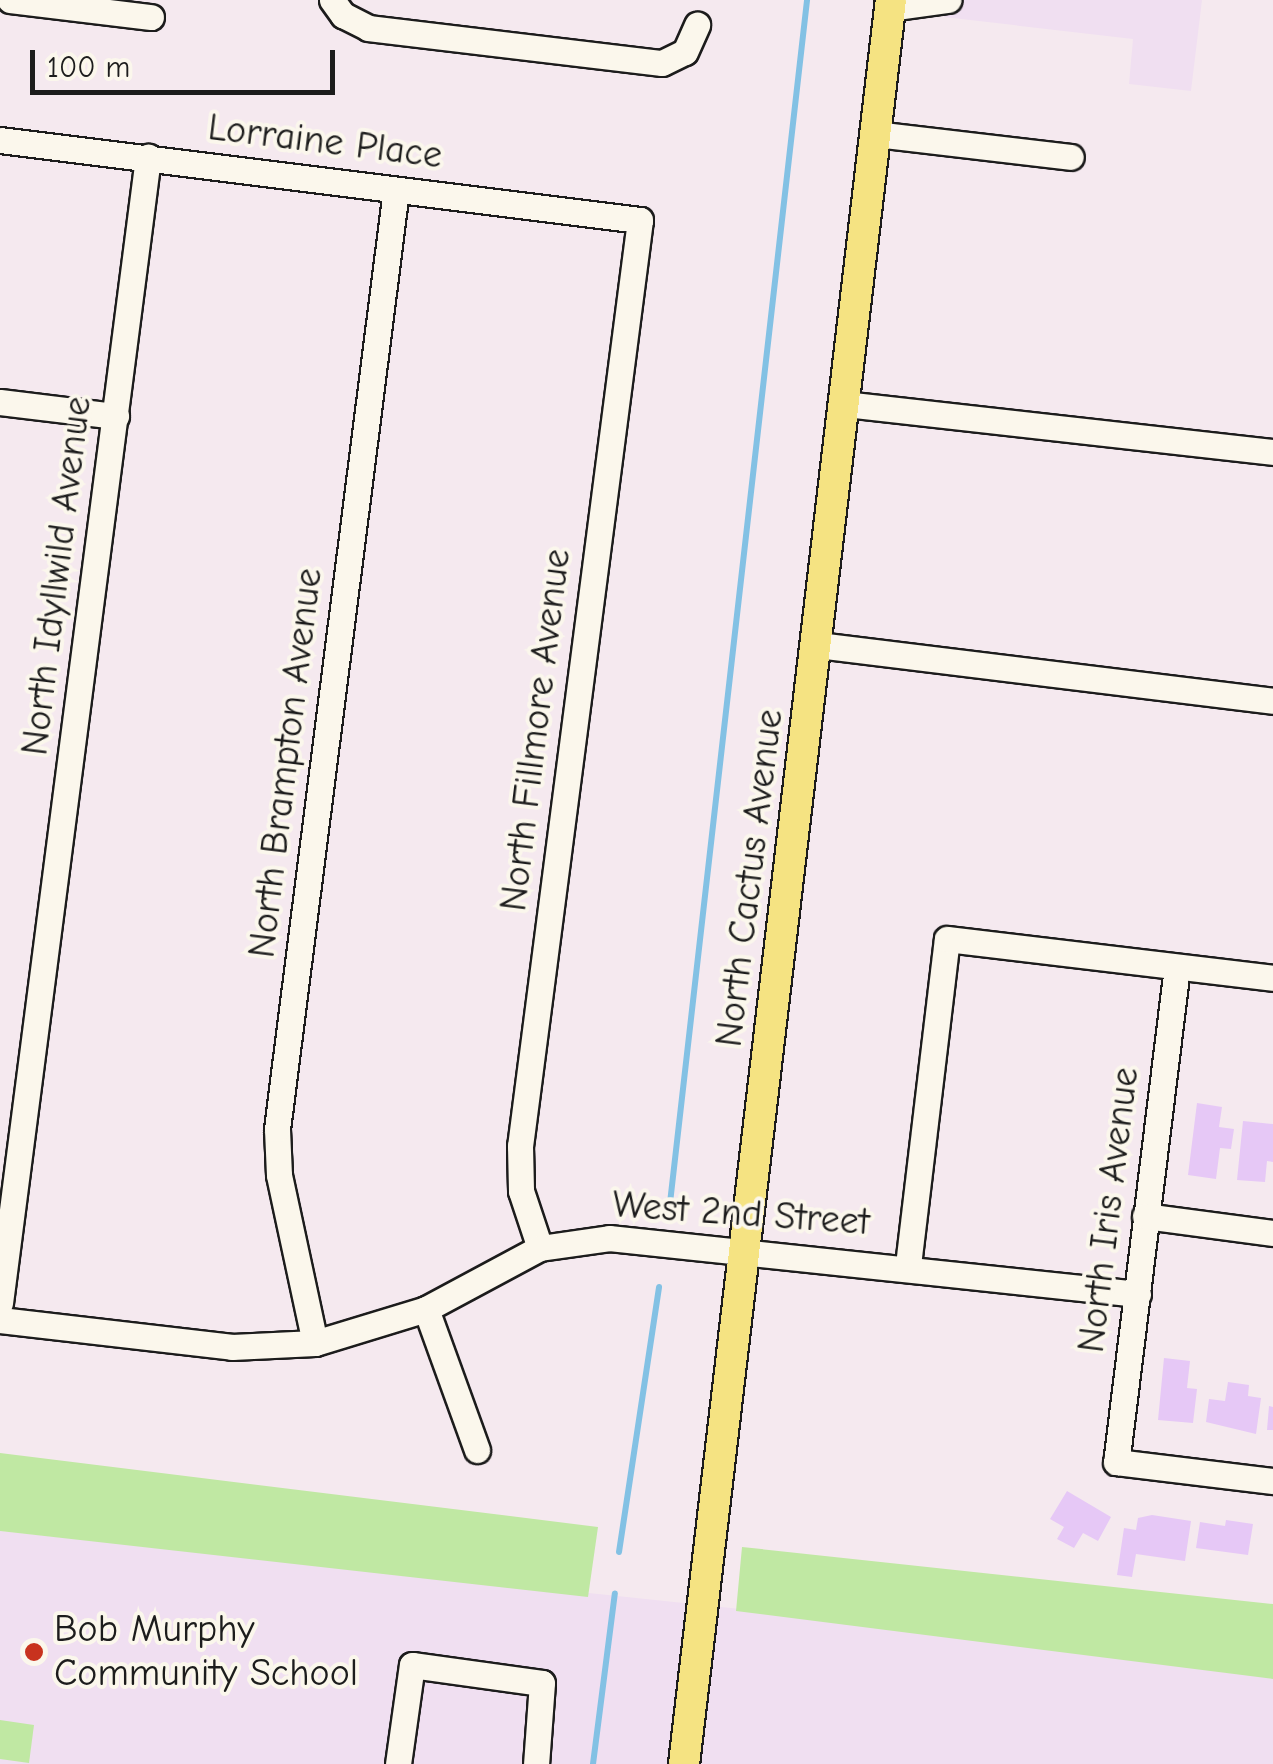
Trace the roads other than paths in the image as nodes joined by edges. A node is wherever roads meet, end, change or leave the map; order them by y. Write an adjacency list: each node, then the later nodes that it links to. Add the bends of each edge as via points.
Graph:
1 (10, 0): 5 (street)
2 (332, 0): 6 (street, via 343,15 368,28 662,63 685,52)
3 (948, 0): 4 (street)
4 (891, 4): 7 (main road, North Cactus Avenue)
5 (152, 17)
6 (697, 25)
7 (876, 134): 10 (street); 14 (main road, North Cactus Avenue)
8 (0, 140): 9 (street, Lorraine Place)
9 (148, 157): 11 (street, Lorraine Place); 15 (street, North Idyllwild Avenue)
10 (1071, 158)
11 (396, 190): 12 (street, Lorraine Place); 30 (street, North Brampton Avenue, via 277,1130)
12 (640, 220): 23 (street, North Fillmore Avenue, via 520,1146 520,1191)
13 (0, 402): 15 (street)
14 (845, 404): 16 (street); 17 (main road, North Cactus Avenue)
15 (116, 416): 27 (street, North Idyllwild Avenue)
16 (1273, 452)
17 (818, 645): 18 (street); 24 (main road, North Cactus Avenue)
18 (1273, 701)
19 (1177, 967): 20 (street); 21 (street, North Iris Avenue); 25 (street, via 947,939)
20 (1273, 978)
21 (1145, 1216): 22 (street); 26 (street, North Iris Avenue)
22 (1273, 1232)
23 (540, 1248): 24 (street, West 2nd Street, via 610,1238); 28 (street, West 2nd Street)
24 (746, 1252): 25 (street, West 2nd Street); 35 (main road, North Cactus Avenue)
25 (908, 1265): 26 (street, West 2nd Street)
26 (1138, 1294): 32 (street, North Iris Avenue, via 1116,1462)
27 (0, 1303)
28 (426, 1309): 30 (street, West 2nd Street); 31 (street)
29 (0, 1320): 30 (street, West 2nd Street, via 232,1346)
30 (316, 1343)
31 (477, 1450)
32 (1273, 1481)
33 (398, 1764): 34 (street, via 412,1665 542,1683)
34 (536, 1764)
35 (684, 1764)

